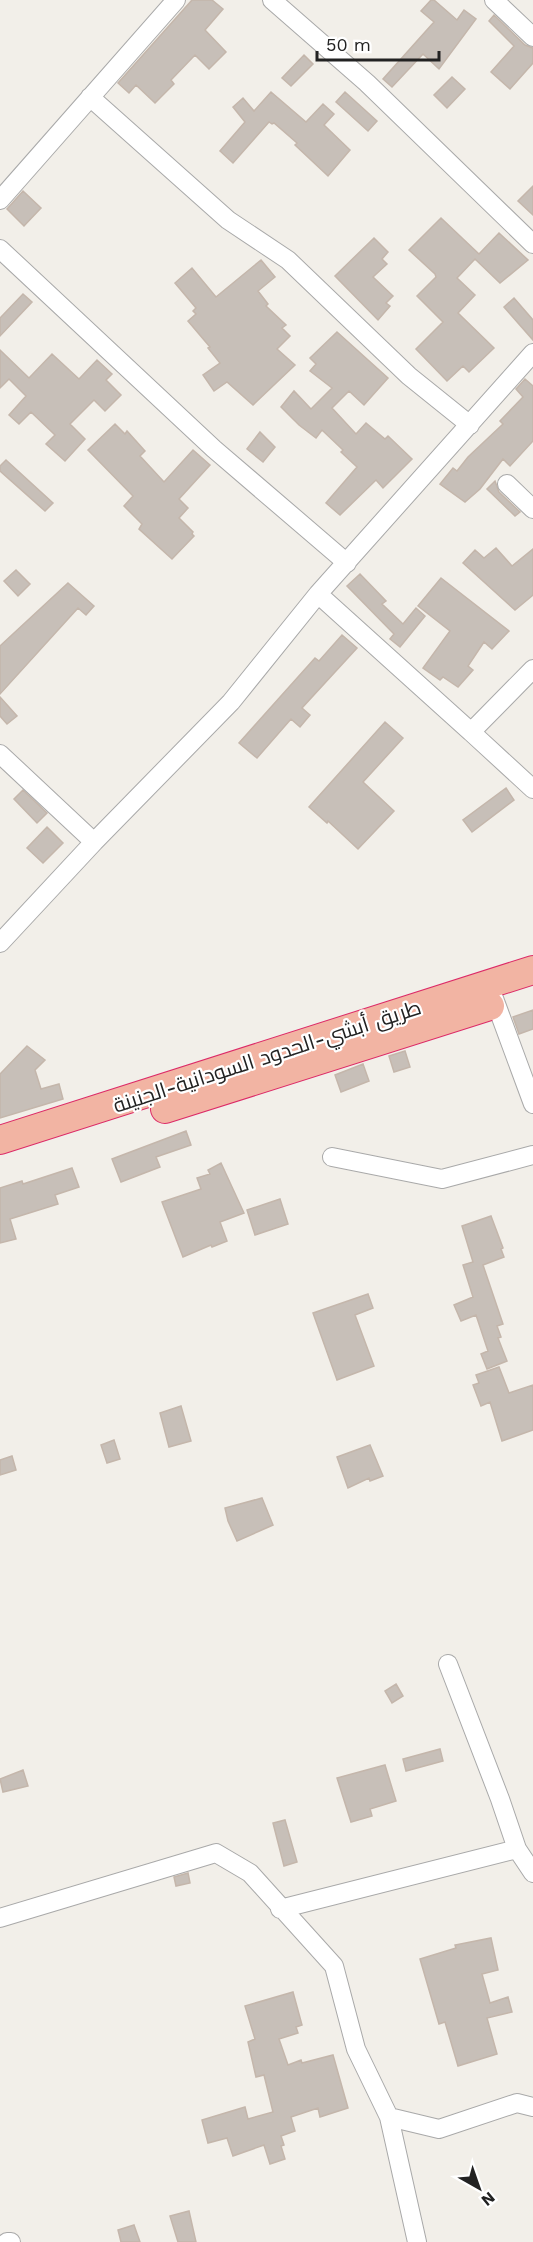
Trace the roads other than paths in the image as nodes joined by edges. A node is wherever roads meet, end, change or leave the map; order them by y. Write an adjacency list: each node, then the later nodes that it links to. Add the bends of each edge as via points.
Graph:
1 (176, 0): 5 (street)
2 (272, 0): 7 (street, via 376,92)
3 (494, 0): 4 (street)
4 (533, 37)
5 (90, 97): 6 (street); 10 (street, via 228,220 288,260 409,376)
6 (0, 200)
7 (533, 244)
8 (0, 249): 13 (street, via 214,449)
9 (533, 353): 10 (street)
10 (470, 425): 13 (street)
11 (507, 484): 12 (street)
12 (533, 509)
13 (347, 563): 14 (street)
14 (318, 594): 16 (street); 19 (street, via 231,702)
15 (533, 669): 16 (street)
16 (471, 732): 18 (street)
17 (0, 754): 19 (street)
18 (533, 789)
19 (94, 842): 20 (street)
20 (0, 943)
21 (533, 970): 23 (highway, طريق أبشي-الحدود السودانية-الجنينة)
22 (533, 991): 23 (highway)
23 (493, 994): 24 (street); 25 (highway, طريق أبشي-الحدود السودانية-الجنينة); 28 (highway, via 275,1076)
24 (533, 1104)
25 (0, 1140)
26 (533, 1155): 27 (street, via 442,1179)
27 (332, 1157)
28 (0, 1160)
29 (448, 1664): 30 (street)
30 (516, 1848): 31 (street); 32 (street)
31 (533, 1873)
32 (280, 1909): 33 (street, via 250,1873 216,1853); 35 (street, via 334,1966 356,2049)
33 (0, 1918)
34 (533, 2107): 35 (street, via 518,2103 438,2129)
35 (389, 2117): 36 (street)
36 (417, 2242)

